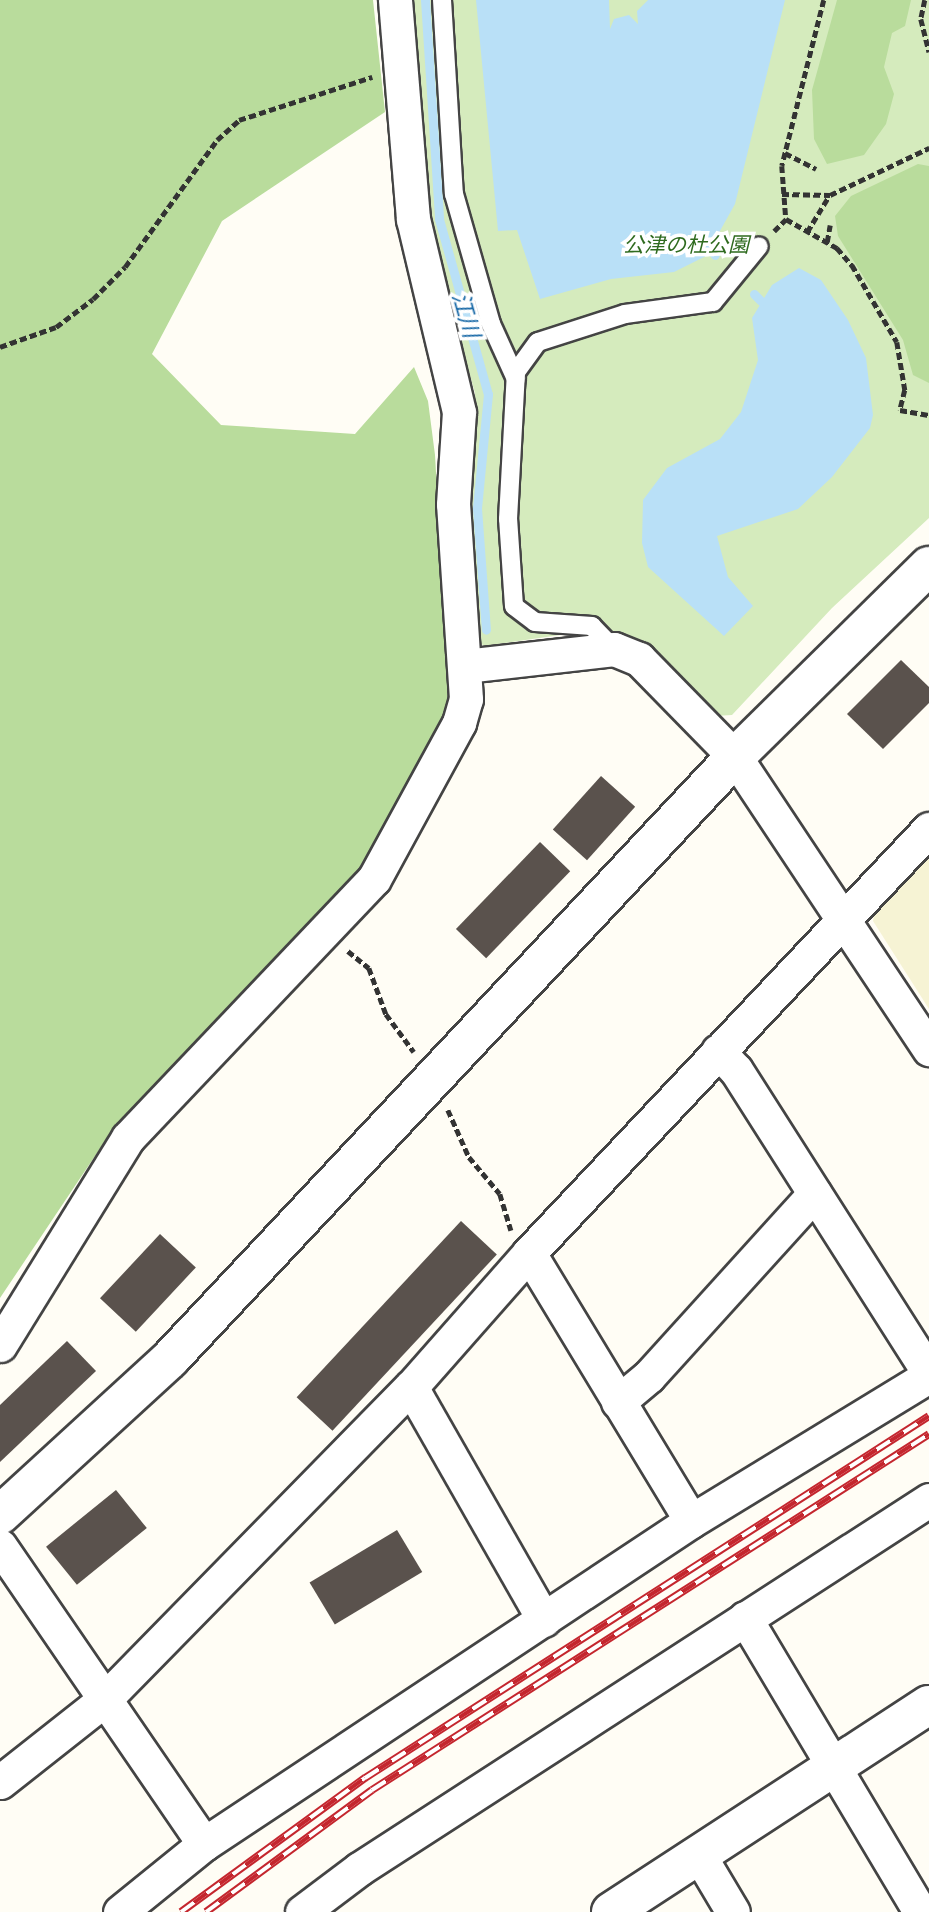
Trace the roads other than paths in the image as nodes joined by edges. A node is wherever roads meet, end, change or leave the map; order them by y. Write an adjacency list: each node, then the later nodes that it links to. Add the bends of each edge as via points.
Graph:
1 (395, 0): 7 (street, via 413,219 458,401 453,504)
2 (442, 0): 4 (lane, via 454,194 491,324)
3 (759, 246): 4 (lane, via 713,302 625,314 538,342 522,357)
4 (516, 379): 6 (lane, via 508,519 514,606 536,622 592,626)
5 (929, 566): 8 (street)
6 (614, 649): 7 (street); 8 (street, via 639,659)
7 (465, 666): 15 (street, via 466,699 448,747 374,879 128,1138)
8 (735, 757): 10 (street); 20 (street, via 170,1359)
9 (929, 829): 10 (street)
10 (844, 914): 11 (street); 12 (street)
11 (929, 1049)
12 (718, 1052): 13 (street, via 736,1070); 14 (street)
13 (814, 1194): 16 (street); 18 (street, via 649,1376)
14 (529, 1253): 17 (street); 18 (street)
15 (0, 1345)
16 (929, 1375): 21 (street)
17 (411, 1387): 24 (street); 25 (street)
18 (618, 1402): 21 (street)
19 (929, 1500): 23 (street)
20 (0, 1515)
21 (691, 1521): 24 (street)
22 (0, 1546): 25 (street)
23 (745, 1618): 27 (street); 33 (street)
24 (544, 1620): 29 (street)
25 (105, 1699): 28 (street); 29 (street)
26 (929, 1705): 27 (street)
27 (833, 1767): 30 (street); 31 (street)
28 (0, 1782)
29 (204, 1844): 32 (street)
30 (699, 1855): 34 (street); 35 (street)
31 (919, 1896)
32 (120, 1912)
33 (302, 1912)
34 (611, 1912)
35 (733, 1912)

